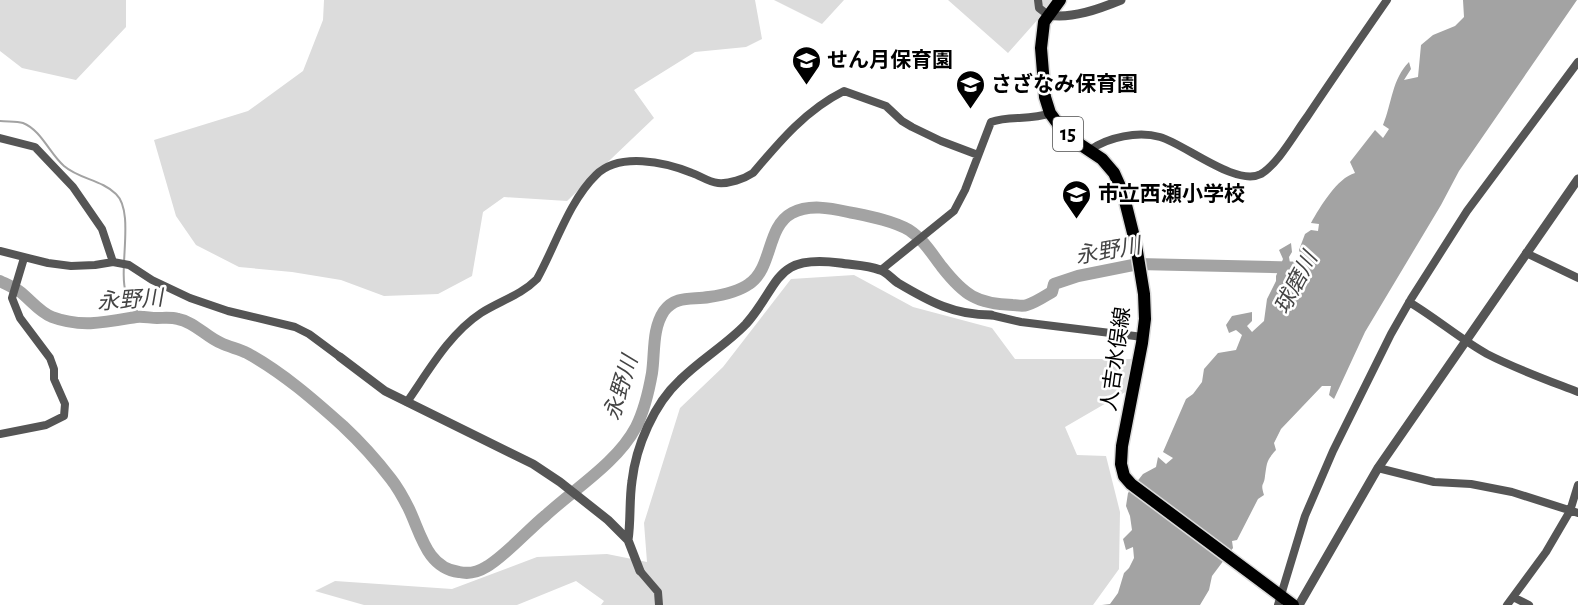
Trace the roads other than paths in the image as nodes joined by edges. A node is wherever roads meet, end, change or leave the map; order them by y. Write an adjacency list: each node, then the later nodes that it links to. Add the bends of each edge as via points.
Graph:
1 (1038, 0): 5 (street, via 1039,8)
2 (1060, 0): 5 (main road, 人吉水俣線 / 15)
3 (1121, 0): 5 (street, via 1072,15)
4 (1387, 0): 9 (street, via 1273,164 1262,173 1247,176 1213,165 1160,137 1123,137)
5 (1048, 15): 7 (main road, 人吉水俣線 / 15, via 1041,48)
6 (1578, 62): 18 (street, via 1467,211)
7 (1050, 113): 9 (main road, 人吉水俣線 / 15, via 1072,139); 10 (street, via 991,122)
8 (0, 138): 15 (street, via 35,147 73,187 102,229)
9 (1090, 150): 20 (main road, 人吉水俣線 / 15, via 1114,174 1124,193 1138,255 1145,319)
10 (978, 155): 16 (street, via 954,211); 24 (street, via 912,127 886,106 844,91 808,113 746,177 720,183 658,163 619,162 606,167 577,199 537,279 463,328)
11 (1578, 179): 13 (street)
12 (0, 251): 14 (street)
13 (1526, 253): 17 (street); 21 (street)
14 (24, 258): 15 (street, via 71,266); 25 (street, via 12,298 50,358 65,404 64,416 46,425)
15 (113, 262): 22 (street, via 129,265 166,287 208,304 295,327)
16 (881, 270): 19 (street, via 939,306 972,315); 29 (street, via 815,261 797,263 774,282 746,324 678,381 660,404 635,463)
17 (1578, 278)
18 (1409, 302): 21 (street); 32 (street, via 1333,451 1305,516)
19 (991, 315): 20 (street)
20 (1143, 337): 32 (main road, 人吉水俣線 / 15, via 1122,446 1124,476)
21 (1466, 339): 23 (street, via 1485,353); 26 (street)
22 (340, 357): 24 (street, via 385,391)
23 (1578, 392)
24 (407, 402): 29 (street, via 533,464 581,498)
25 (0, 434)
26 (1378, 468): 28 (street, via 1434,482 1512,492); 35 (street)
27 (1578, 484): 28 (street)
28 (1574, 512): 31 (street)
29 (628, 540): 30 (street)
30 (640, 571): 33 (street, via 658,592)
31 (1513, 597): 36 (street); 37 (street)
32 (1279, 598): 34 (main road, 人吉水俣線 / 15)
33 (659, 605)
34 (1293, 605)
35 (1299, 605)
36 (1508, 605)
37 (1529, 605)

